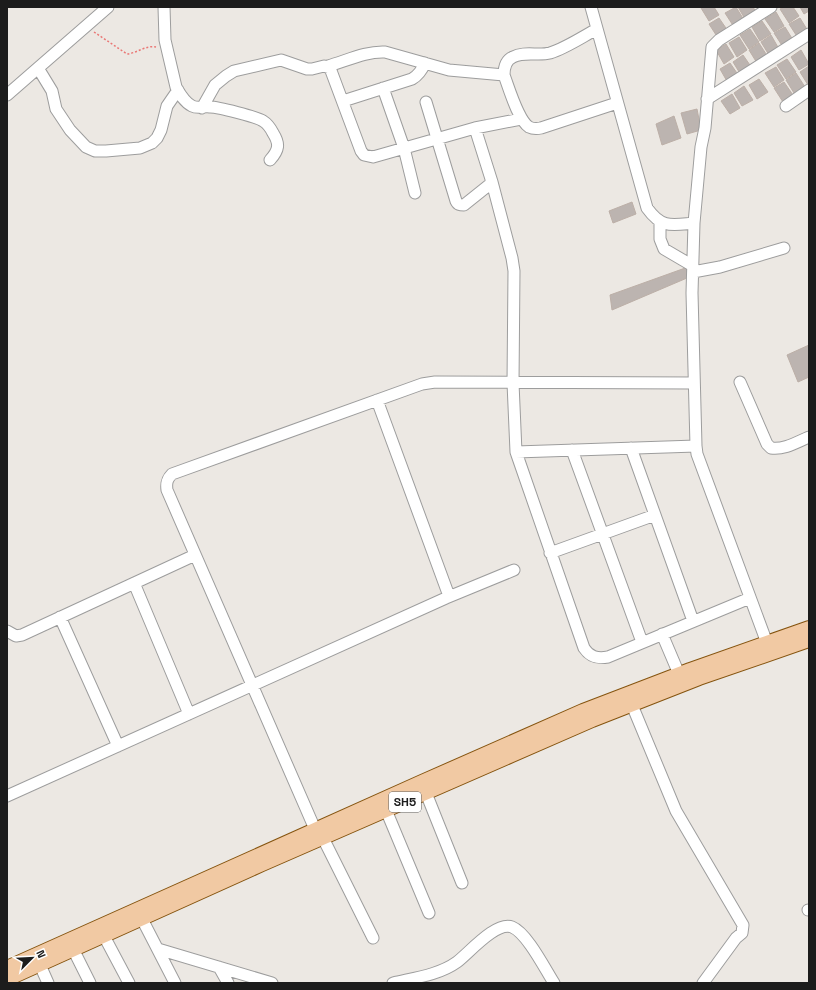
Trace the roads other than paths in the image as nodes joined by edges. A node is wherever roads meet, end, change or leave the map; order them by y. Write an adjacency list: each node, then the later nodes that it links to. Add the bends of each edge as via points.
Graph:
1 (108, 7): 9 (street)
2 (164, 7): 12 (street, via 164,34)
3 (591, 7): 5 (street)
4 (771, 7): 15 (street, via 715,43 711,52)
5 (597, 29): 10 (street, via 545,54 512,57 507,62); 18 (street)
6 (809, 34): 15 (street)
7 (425, 63): 8 (street, via 379,52); 10 (street, via 455,71); 11 (street, via 417,76)
8 (328, 66): 16 (street, via 332,70); 20 (street, via 307,69 281,60 234,71 215,85)
9 (38, 68): 12 (street, via 52,91 56,109 70,130 86,147 94,151 140,148 152,143 161,130 167,106); 14 (street)
10 (504, 75): 21 (street)
11 (383, 88): 16 (street); 24 (street)
12 (178, 90): 20 (street, via 191,106)
13 (809, 90): 19 (street)
14 (7, 95)
15 (707, 99): 29 (street)
16 (343, 101): 24 (street, via 364,155 373,157)
17 (426, 102): 23 (street)
18 (617, 103): 21 (street, via 541,128 527,126); 28 (street, via 645,202 650,213)
19 (786, 106)
20 (202, 108): 25 (street, via 210,106 263,121 278,140 277,153)
21 (521, 119): 22 (street)
22 (475, 128): 23 (street); 26 (street)
23 (437, 139): 24 (street); 26 (street, via 457,204 464,205)
24 (404, 148): 27 (street)
25 (270, 160)
26 (492, 182): 33 (street, via 513,264)
27 (415, 193)
28 (660, 222): 29 (street, via 669,225); 31 (street, via 660,239 664,249)
29 (694, 223): 31 (street)
30 (784, 248): 31 (street, via 720,267)
31 (693, 269): 34 (street)
32 (740, 382): 36 (street, via 771,448 783,448)
33 (513, 383): 34 (street); 35 (street, via 435,382); 40 (street)
34 (694, 383): 37 (street)
35 (377, 400): 44 (street, via 172,474 166,484 167,490); 47 (street)
36 (809, 437)
37 (696, 446): 38 (street); 48 (street)
38 (631, 448): 39 (street); 41 (street)
39 (572, 450): 40 (street); 42 (street)
40 (516, 452): 43 (street)
41 (655, 515): 42 (street); 50 (street)
42 (602, 534): 43 (street); 55 (street)
43 (550, 553): 55 (street, via 587,652 600,659)
44 (195, 555): 46 (street); 58 (street)
45 (514, 570): 47 (street)
46 (134, 583): 49 (street); 60 (street)
47 (449, 596): 58 (street)
48 (750, 598): 50 (street); 56 (street)
49 (60, 617): 52 (street, via 22,635 16,636); 61 (street)
50 (693, 621): 53 (street)
51 (809, 628): 56 (main road, SH5)
52 (7, 631)
53 (662, 634): 55 (street); 57 (street)
54 (809, 640): 59 (main road, SH5, via 699,678)
55 (642, 642)
56 (767, 643): 57 (main road, SH5)
57 (679, 674): 65 (main road, SH5, via 583,711)
58 (252, 685): 60 (street); 65 (street)
59 (632, 705): 62 (main road, SH5); 85 (street, via 679,816 742,925 742,933)
60 (189, 714): 61 (street)
61 (118, 746): 63 (street)
62 (426, 793): 64 (main road, SH5); 66 (street)
63 (7, 796)
64 (386, 810): 65 (main road, SH5); 67 (street)
65 (319, 836): 68 (main road, SH5); 70 (street); 75 (main road, SH5)
66 (462, 883)
67 (429, 913)
68 (142, 919): 69 (main road, SH5); 72 (street)
69 (104, 936): 71 (main road, SH5); 79 (street)
70 (373, 938)
71 (74, 949): 73 (main road, SH5); 78 (street)
72 (158, 949): 74 (street); 80 (street)
73 (40, 965): 76 (main road, SH5); 77 (street)
74 (220, 967): 81 (street); 82 (street)
75 (7, 968)
76 (7, 979)
77 (48, 983)
78 (90, 983)
79 (129, 983)
80 (175, 983)
81 (228, 983)
82 (272, 983)
83 (393, 983): 84 (street, via 440,971 457,962 494,930 510,926 524,936)
84 (554, 983)
85 (703, 983)

